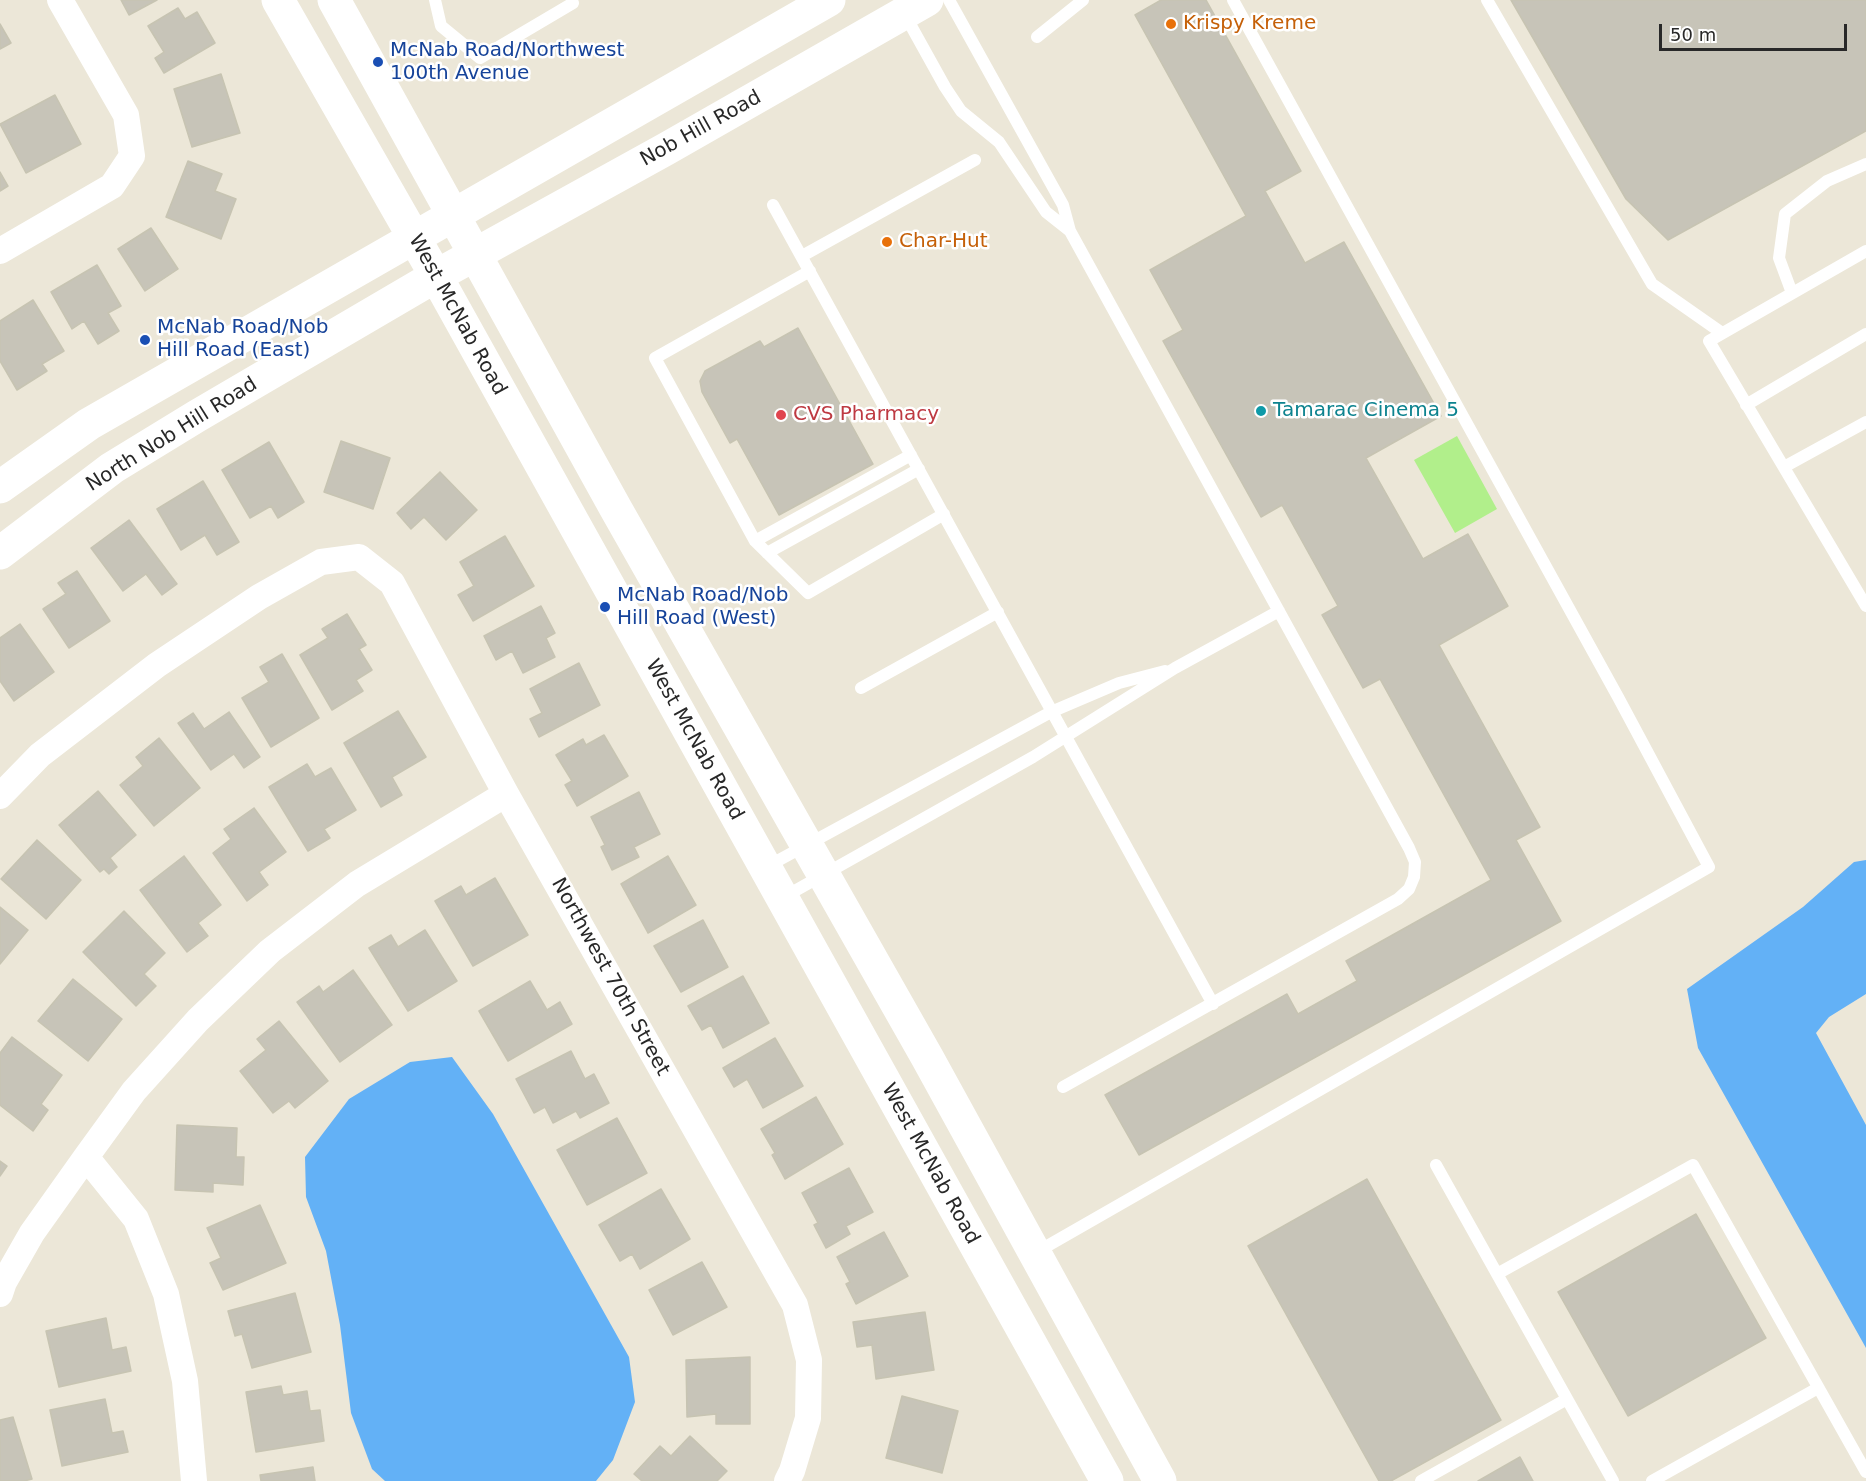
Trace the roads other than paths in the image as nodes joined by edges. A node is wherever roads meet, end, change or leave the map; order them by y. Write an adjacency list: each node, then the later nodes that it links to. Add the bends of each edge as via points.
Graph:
1 (60, 0): 19 (street, via 126,116 132,156 112,186)
2 (278, 0): 18 (main road, West McNab Road)
3 (334, 0): 16 (main road)
4 (435, 0): 10 (lane, via 441,26 480,58)
5 (829, 0): 16 (main road)
6 (949, 0): 17 (lane, via 1063,205)
7 (1083, 0): 12 (lane)
8 (1233, 0): 55 (lane, via 1709,867)
9 (1487, 0): 26 (lane, via 1652,284)
10 (573, 3)
11 (909, 5): 17 (lane, via 945,87 961,111 999,142 1046,212); 21 (main road, Nob Hill Road)
12 (1037, 37)
13 (975, 160): 22 (lane)
14 (1866, 164): 25 (lane, via 1827,181 1785,214 1779,258)
15 (773, 205): 22 (lane)
16 (452, 215): 18 (main road); 21 (main road)
17 (1070, 231): 39 (lane)
18 (414, 238): 24 (main road, West McNab Road); 33 (main road, via 89,424)
19 (0, 251)
20 (1866, 251): 25 (lane)
21 (474, 255): 24 (main road, North Nob Hill Road); 47 (main road)
22 (802, 256): 23 (lane)
23 (810, 271): 30 (lane); 35 (lane, via 655,358)
24 (436, 276): 36 (main road, North Nob Hill Road, via 112,468); 48 (main road, West McNab Road)
25 (1792, 293): 26 (lane)
26 (1722, 333): 28 (lane, via 1709,341)
27 (1866, 334): 28 (lane)
28 (1746, 405): 31 (lane)
29 (1866, 423): 31 (lane)
30 (911, 455): 32 (lane); 35 (lane)
31 (1784, 467): 38 (lane)
32 (919, 469): 34 (lane); 37 (lane)
33 (0, 487)
34 (944, 514): 37 (lane, via 808,593); 40 (lane)
35 (755, 541): 37 (lane)
36 (0, 553)
37 (767, 553)
38 (1866, 606)
39 (1279, 611): 41 (lane); 51 (lane, via 1409,848 1415,862 1414,878 1398,898)
40 (998, 612): 42 (lane); 43 (lane)
41 (1175, 668): 43 (lane, via 1119,683); 44 (lane)
42 (861, 688)
43 (1052, 712): 44 (lane); 47 (lane)
44 (1066, 737): 49 (lane); 51 (lane)
45 (507, 794): 46 (street, Northwest 70th Street, via 392,583 359,557 321,562 259,597 157,665 85,720 40,755); 53 (street, via 357,884 270,951 198,1020 134,1091); 62 (street, Northwest 70th Street, via 795,1305 809,1360 808,1418)
46 (0, 796)
47 (807, 844): 48 (lane); 49 (main road)
48 (766, 867): 50 (main road, West McNab Road)
49 (824, 875): 50 (lane); 55 (main road)
50 (783, 898): 63 (main road, West McNab Road)
51 (1213, 1005): 52 (lane)
52 (1063, 1087)
53 (86, 1157): 57 (street, via 32,1233); 61 (street, via 136,1219 166,1294 185,1381)
54 (1436, 1165): 56 (lane)
55 (1034, 1254): 64 (main road)
56 (1497, 1274): 58 (lane, via 1693,1165); 59 (lane)
57 (0, 1294)
58 (1818, 1388): 60 (lane); 67 (lane)
59 (1567, 1399): 65 (lane); 66 (lane)
60 (1866, 1472)
61 (194, 1481)
62 (787, 1481)
63 (1107, 1481)
64 (1160, 1481)
65 (1421, 1481)
66 (1613, 1481)
67 (1652, 1481)

